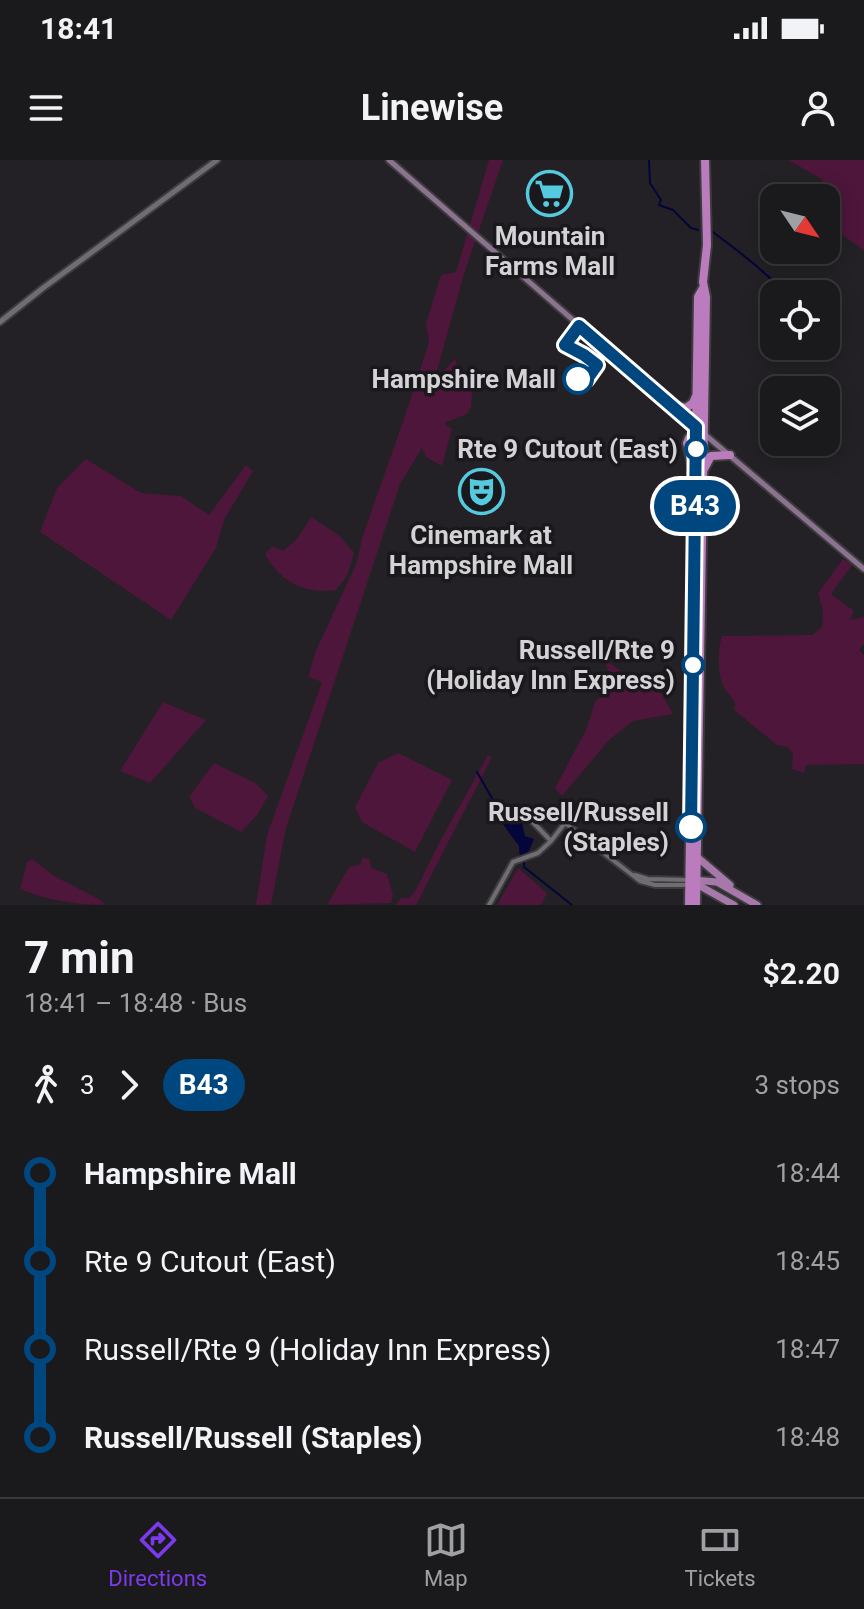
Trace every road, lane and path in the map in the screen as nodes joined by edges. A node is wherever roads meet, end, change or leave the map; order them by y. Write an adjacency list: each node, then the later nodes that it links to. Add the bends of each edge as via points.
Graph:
1 (217, 160): 5 (street)
2 (389, 160): 7 (main road)
3 (705, 160): 4 (highway)
4 (703, 288): 6 (highway, via 698,297); 8 (highway)
5 (0, 322)
6 (696, 395): 7 (highway, via 686,408); 8 (highway)
7 (668, 404): 8 (main road)
8 (699, 434): 9 (main road); 10 (highway); 15 (highway)
9 (730, 455): 10 (highway, via 711,456); 11 (main road)
10 (702, 474): 14 (highway)
11 (864, 569)
12 (505, 808): 13 (street, via 528,817)
13 (551, 841): 15 (street, via 565,823 622,868 648,879); 17 (street, via 507,869)
14 (697, 857): 15 (highway); 16 (main road)
15 (693, 882): 16 (main road, via 717,882); 18 (highway); 19 (highway); 20 (main road)
16 (741, 895): 21 (main road)
17 (489, 905)
18 (689, 905)
19 (696, 905)
20 (734, 905)
21 (757, 905)

